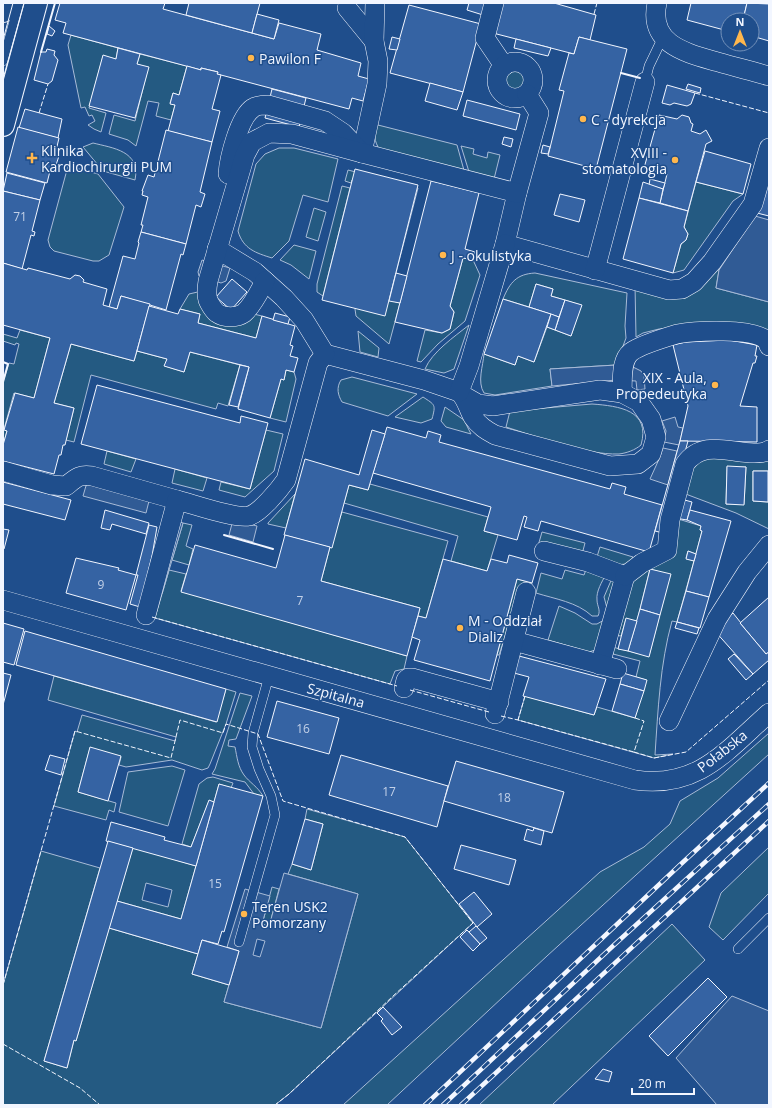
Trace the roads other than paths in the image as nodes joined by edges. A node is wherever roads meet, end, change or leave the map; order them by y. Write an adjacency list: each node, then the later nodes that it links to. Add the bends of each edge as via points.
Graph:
1 (5, 3): 9 (street)
2 (19, 3): 12 (lane)
3 (36, 3): 15 (street)
4 (371, 3): 7 (street, via 362,7)
5 (375, 3): 11 (street)
6 (494, 3): 18 (street, via 485,38 504,66 516,62 528,67 534,78 531,90 527,94 539,113)
7 (344, 5): 11 (street)
8 (657, 5): 10 (street, via 657,21)
9 (3, 12)
10 (663, 36): 13 (street, via 669,43 688,54); 14 (lane, via 649,66)
11 (374, 41): 17 (street, via 378,61 378,84)
12 (3, 61)
13 (769, 76)
14 (645, 82): 22 (street)
15 (3, 124)
16 (769, 148): 22 (street, via 753,204 712,262 694,282 682,289 669,290)
17 (362, 153): 18 (street); 19 (street, via 292,134 269,133 252,142 245,155); 19 (street, via 343,133 325,121 268,105 253,107 245,116 234,144 228,172)
18 (517, 193): 20 (street)
19 (225, 220): 21 (street)
20 (505, 244): 22 (street); 27 (street)
21 (217, 249): 23 (street); 23 (street, via 207,291 208,299 217,313 234,317 243,313)
22 (595, 270)
23 (266, 281): 25 (street, via 304,320)
24 (769, 346): 26 (street, via 767,341 760,337 739,332 677,334 630,353 624,365)
25 (325, 354): 27 (street, via 424,380); 30 (street, via 318,363 286,480 264,505 250,516 237,517)
26 (622, 393): 27 (street, via 600,390 493,406 478,404); 27 (street, via 639,402 651,419 656,437 651,454 638,464 610,466 495,435 483,429 473,417)
27 (461, 394)
28 (769, 450): 33 (street, via 764,453 746,453 711,448 698,451 690,457 685,464 670,520 667,550 642,563)
29 (3, 471): 30 (street, via 52,485 66,486 75,478 83,475 92,476)
30 (177, 500): 36 (street)
31 (769, 545): 41 (street, via 747,572 717,619)
32 (544, 551): 33 (street, via 588,562)
33 (625, 576): 37 (street, via 608,667)
34 (526, 592): 37 (street)
35 (3, 600): 38 (street, Szpitalna)
36 (146, 615)
37 (514, 641): 39 (street, via 497,708 412,678 406,680)
38 (269, 676): 42 (street, Szpitalna, via 621,777 656,782); 44 (lane, via 252,733 252,747 271,796 275,815)
39 (404, 688)
40 (769, 713): 42 (street, Połabska, via 708,765 690,775)
41 (669, 721)
42 (670, 780)
43 (769, 918): 45 (lane)
44 (239, 942)
45 (738, 949)

